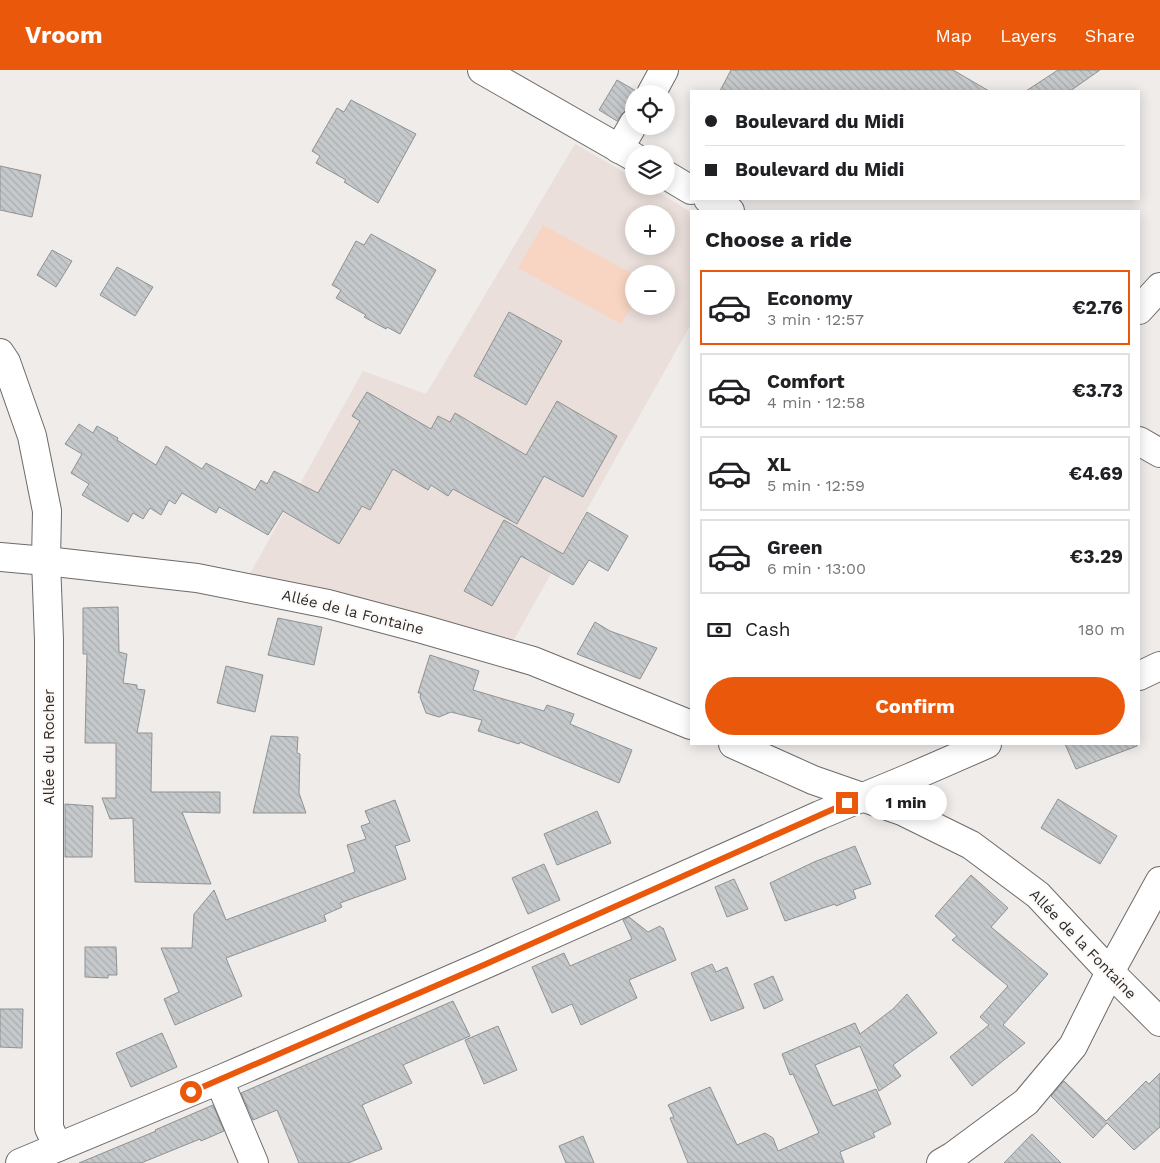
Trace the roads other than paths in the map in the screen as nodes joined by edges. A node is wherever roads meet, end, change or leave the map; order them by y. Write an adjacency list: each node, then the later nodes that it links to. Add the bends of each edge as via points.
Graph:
1 (482, 70): 4 (street)
2 (664, 70): 3 (street)
3 (656, 85)
4 (625, 152)
5 (675, 181): 6 (street)
6 (690, 189)
7 (710, 200): 8 (street)
8 (728, 210)
9 (1160, 287): 10 (street)
10 (1140, 309)
11 (0, 352): 15 (street, Allée du Rocher, via 32,436 48,511)
12 (1140, 442): 13 (street)
13 (1160, 453)
14 (0, 557): 15 (street, Allée de la Fontaine)
15 (46, 561): 18 (street, Allée de la Fontaine, via 197,578 328,604 533,661); 26 (street, Allée du Rocher, via 49,640 49,1128)
16 (1160, 666): 17 (street)
17 (1140, 676)
18 (690, 725)
19 (735, 745): 21 (street, Allée de la Fontaine, via 813,780)
20 (985, 745): 21 (street)
21 (861, 797): 23 (street, Allée de la Fontaine, via 902,812 972,845 1038,895); 25 (street)
22 (1160, 881): 23 (street)
23 (1110, 972): 24 (street, Allée de la Fontaine); 29 (street, via 1072,1046 1026,1102)
24 (1160, 1022)
25 (219, 1080): 26 (street); 28 (street)
26 (58, 1147): 27 (street)
27 (20, 1163)
28 (254, 1163)
29 (941, 1163)

